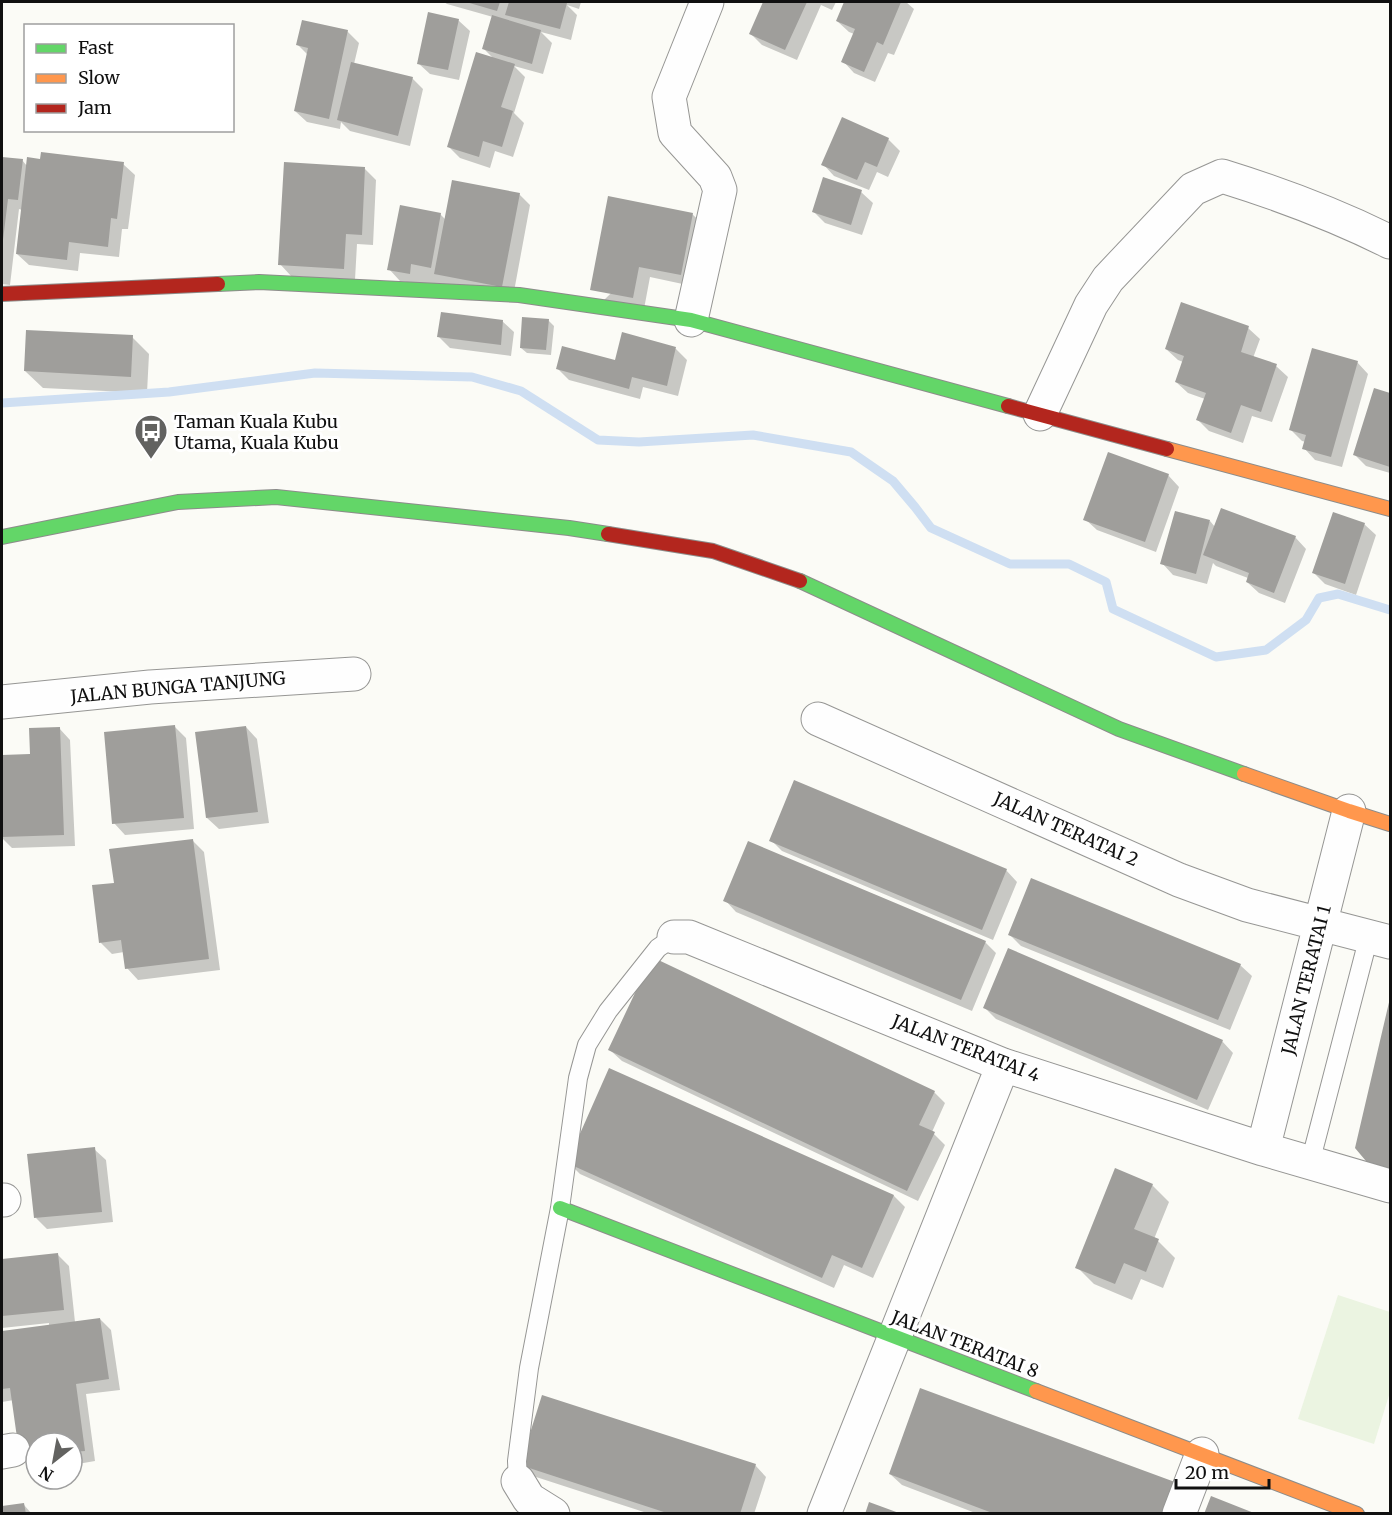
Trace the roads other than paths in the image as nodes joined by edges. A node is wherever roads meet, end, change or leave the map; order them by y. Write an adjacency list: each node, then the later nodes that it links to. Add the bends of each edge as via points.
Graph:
1 (706, 2): 4 (street, via 669,97 675,133 715,177 720,190)
2 (1390, 242): 5 (street, via 1359,226 1222,176 1193,189 1108,279 1091,305)
3 (2, 294): 4 (street, via 259,282 519,295)
4 (691, 320): 5 (street)
5 (1040, 414): 6 (street)
6 (1390, 508)
7 (4, 531): 11 (street, via 178,502 276,497 569,528 713,551 802,582 1119,729)
8 (354, 674): 9 (street, JALAN BUNGA TANJUNG, via 150,687)
9 (2, 702)
10 (818, 719): 13 (street, JALAN TERATAI 2, via 1179,880 1247,905)
11 (1349, 811): 12 (street); 13 (street, JALAN TERATAI 1)
12 (1390, 824)
13 (1320, 925): 15 (street, JALAN TERATAI 2); 17 (street, JALAN TERATAI 1)
14 (674, 937): 16 (street, JALAN TERATAI 4, via 688,937); 20 (lane, via 658,948 608,1011 587,1045 578,1078)
15 (1380, 939): 18 (lane)
16 (1002, 1065): 17 (street, JALAN TERATAI 4); 21 (street)
17 (1263, 1149): 18 (street, JALAN TERATAI 4)
18 (1310, 1162): 19 (street, JALAN TERATAI 4)
19 (1390, 1186)
20 (560, 1208): 21 (street, JALAN TERATAI 8); 23 (lane, via 529,1368 517,1461)
21 (894, 1336): 22 (street, JALAN TERATAI 8); 25 (street)
22 (1202, 1454): 26 (street); 27 (street, JALAN TERATAI 8)
23 (518, 1482): 24 (street, via 529,1498)
24 (553, 1514)
25 (824, 1514)
26 (1179, 1514)
27 (1357, 1514)

